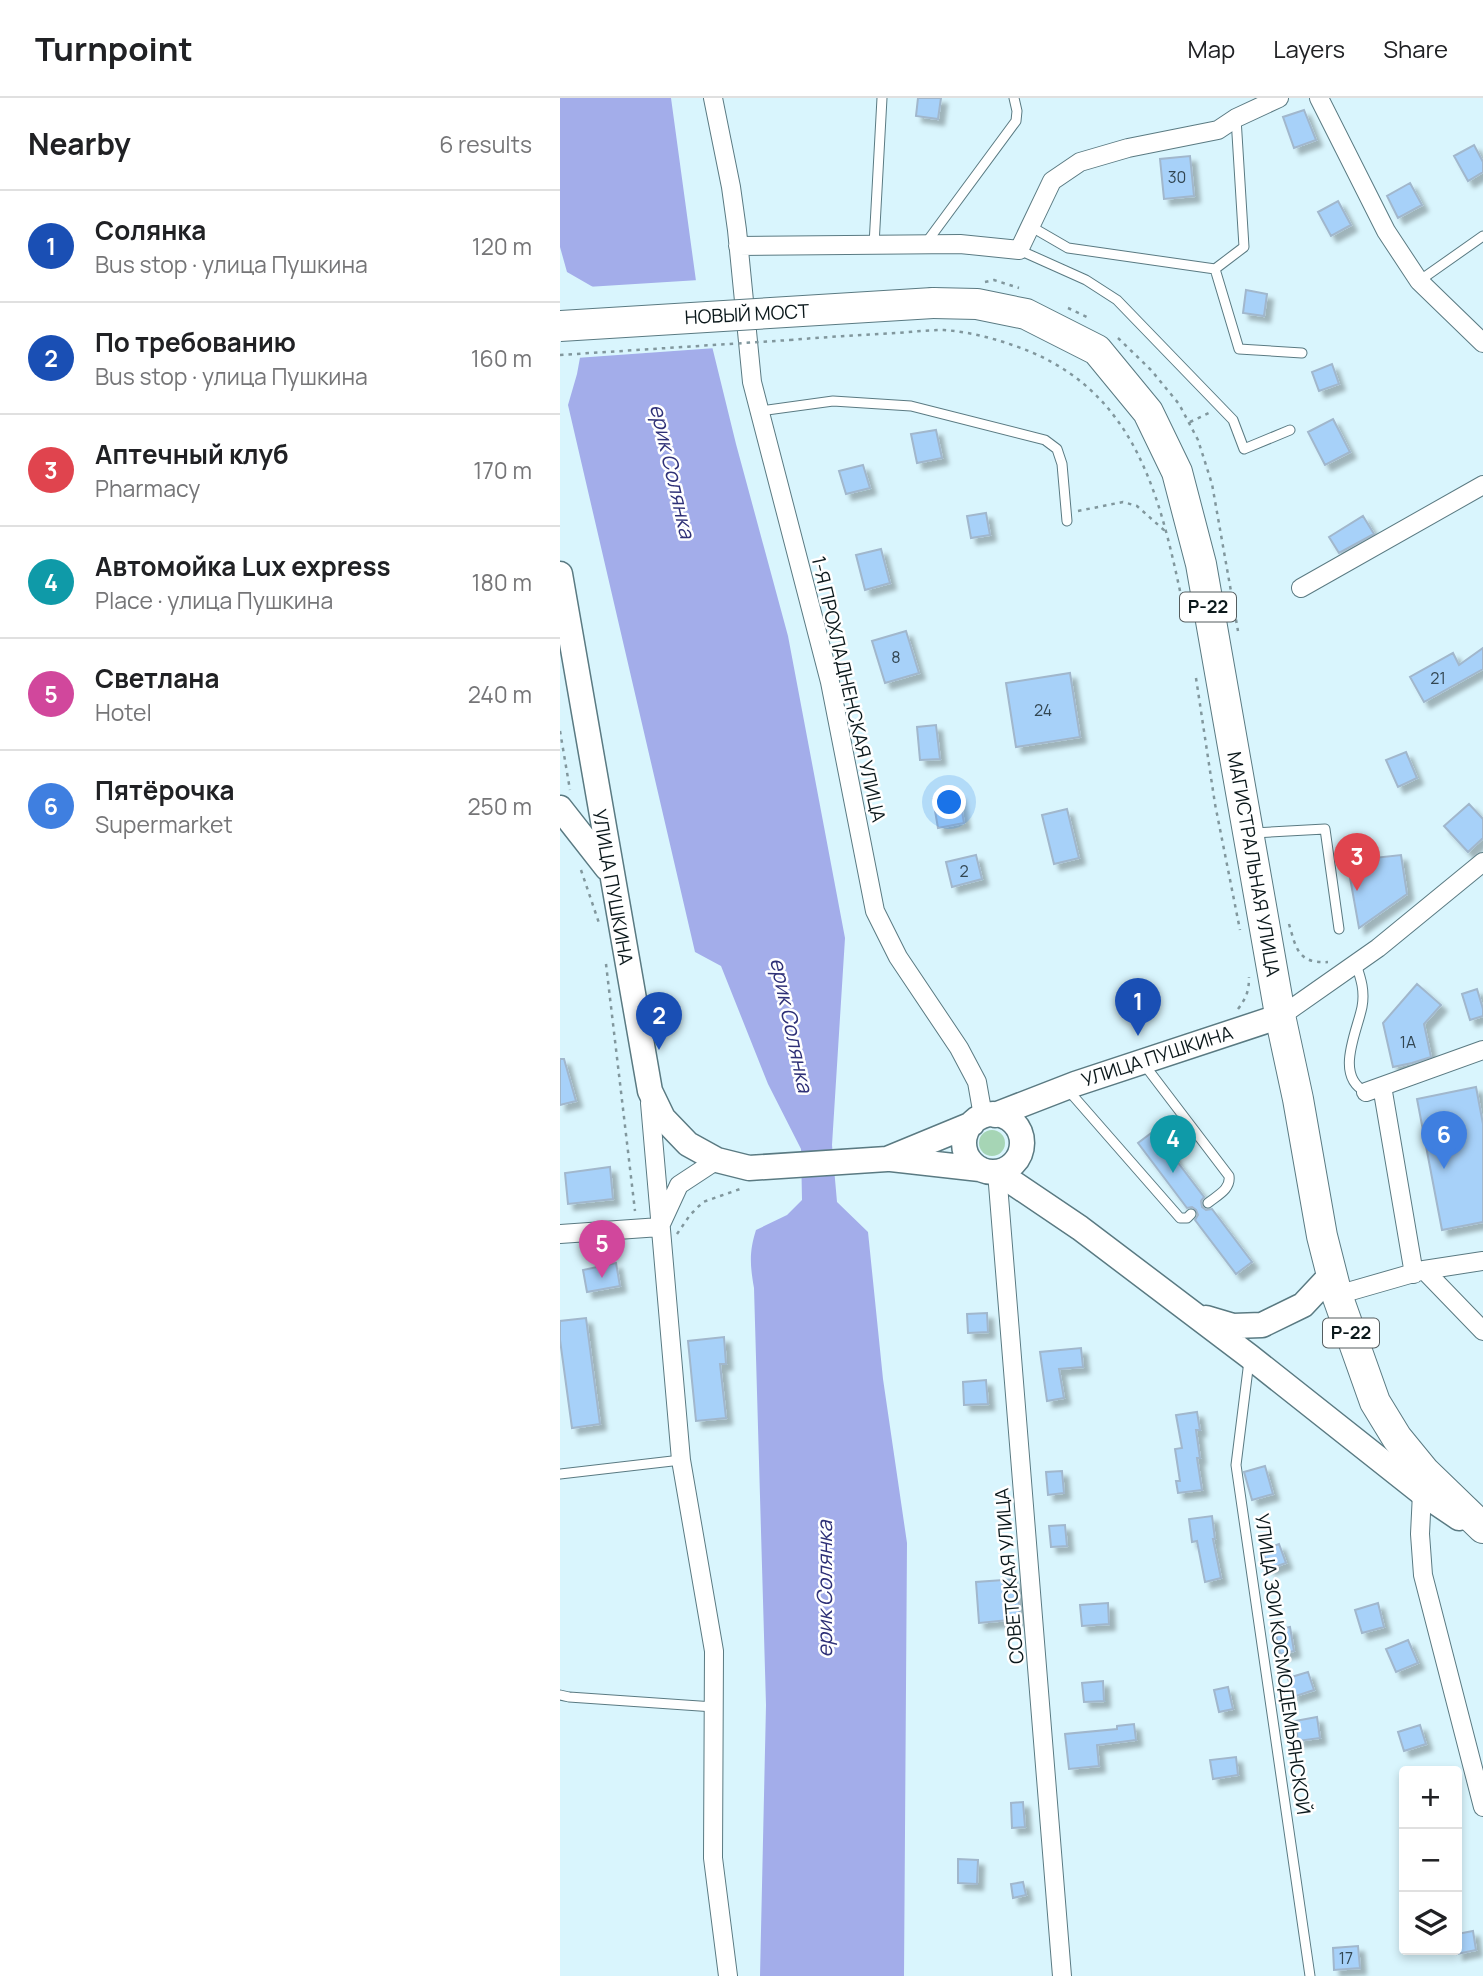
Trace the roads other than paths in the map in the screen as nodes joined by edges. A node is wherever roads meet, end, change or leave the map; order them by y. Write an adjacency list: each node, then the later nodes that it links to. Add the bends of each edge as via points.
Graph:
1 (713, 98): 12 (street, 1-Я ПРОХЛАДНЕНСКАЯ УЛИЦА)
2 (882, 98): 11 (lane)
3 (1014, 98): 10 (lane, via 1016,121)
4 (1279, 98): 6 (street)
5 (1319, 98): 15 (street, via 1386,231)
6 (1254, 104): 7 (street)
7 (1236, 118): 8 (street, via 1218,130 1080,162 1052,181); 14 (lane, via 1244,247)
8 (1030, 226): 13 (street); 14 (lane, via 1068,248)
9 (1483, 236): 15 (lane)
10 (925, 244): 11 (street); 13 (street)
11 (874, 245): 12 (street)
12 (738, 246): 20 (street, 1-Я ПРОХЛАДНЕНСКАЯ УЛИЦА, via 750,365)
13 (1019, 250): 21 (lane, via 1086,280 1117,300 1233,420 1244,449)
14 (1215, 269): 19 (lane, via 1239,349)
15 (1419, 281): 18 (street)
16 (933, 303): 17 (highway, НОВЫЙ МОСТ / Р-22, bridge); 27 (highway, МАГИСТРАЛЬНАЯ УЛИЦА / Р-22, via 977,304 1026,314 1097,350 1148,412 1177,472 1201,564)
17 (560, 326)
18 (1483, 343)
19 (1301, 353)
20 (760, 411): 23 (lane, via 834,401 911,406 1045,440 1057,449 1062,464); 38 (street, 1-Я ПРОХЛАДНЕНСКАЯ УЛИЦА, via 830,682 875,911 898,957 977,1082)
21 (1290, 430)
22 (1483, 485): 25 (street)
23 (1066, 517)
24 (560, 574): 29 (main road, УЛИЦА ПУШКИНА)
25 (1301, 589)
26 (562, 815): 29 (main road)
27 (1248, 833): 30 (lane, via 1325,829); 32 (highway, МАГИСТРАЛЬНАЯ УЛИЦА / Р-22)
28 (1483, 862): 31 (street)
29 (610, 872): 37 (main road, УЛИЦА ПУШКИНА)
30 (1339, 929)
31 (1359, 962): 32 (street); 36 (lane, via 1362,1006 1351,1046 1350,1071 1358,1088)
32 (1281, 1016): 34 (main road, УЛИЦА ПУШКИНА); 48 (highway, МАГИСТРАЛЬНАЯ УЛИЦА / Р-22)
33 (1483, 1050): 36 (street)
34 (1142, 1061): 35 (main road, УЛИЦА ПУШКИНА); 42 (lane, via 1229,1176 1226,1189)
35 (1066, 1088): 38 (main road, УЛИЦА ПУШКИНА); 43 (lane, via 1180,1218)
36 (1374, 1089): 47 (street)
37 (650, 1091): 40 (main road, УЛИЦА ПУШКИНА, via 663,1118 688,1144); 44 (street)
38 (983, 1118): 39 (main road, УЛИЦА ПУШКИНА); 41 (main road, via 967,1131 964,1149 967,1157); 41 (main road, via 1009,1120 1019,1131 1021,1146 1011,1166)
39 (887, 1159): 40 (main road, УЛИЦА ПУШКИНА, via 749,1168); 41 (main road)
40 (717, 1160): 44 (street, via 679,1185)
41 (989, 1171): 49 (main road, via 1080,1228); 61 (street, СОВЕТСКАЯ УЛИЦА)
42 (1208, 1203)
43 (1191, 1214)
44 (660, 1227): 45 (street); 52 (street)
45 (560, 1234)
46 (1483, 1261): 47 (street)
47 (1419, 1272): 48 (street); 50 (street)
48 (1335, 1285): 49 (main road, via 1262,1325 1233,1326 1208,1319); 55 (highway, МАГИСТРАЛЬНАЯ УЛИЦА / Р-22, via 1375,1402 1424,1471)
49 (1172, 1299): 51 (main road)
50 (1483, 1331)
51 (1249, 1356): 54 (main road); 62 (lane, УЛИЦА ЗОИ КОСМОДЕМЬЯНСКОЙ, via 1236,1465)
52 (681, 1460): 53 (lane); 58 (street, via 714,1651)
53 (560, 1474)
54 (1422, 1493): 56 (main road); 59 (street, via 1423,1575)
55 (1483, 1528)
56 (1483, 1535)
57 (560, 1695): 58 (lane)
58 (714, 1707): 60 (street, via 713,1858)
59 (1483, 1807)
60 (727, 1976)
61 (1062, 1976)
62 (1310, 1976)

